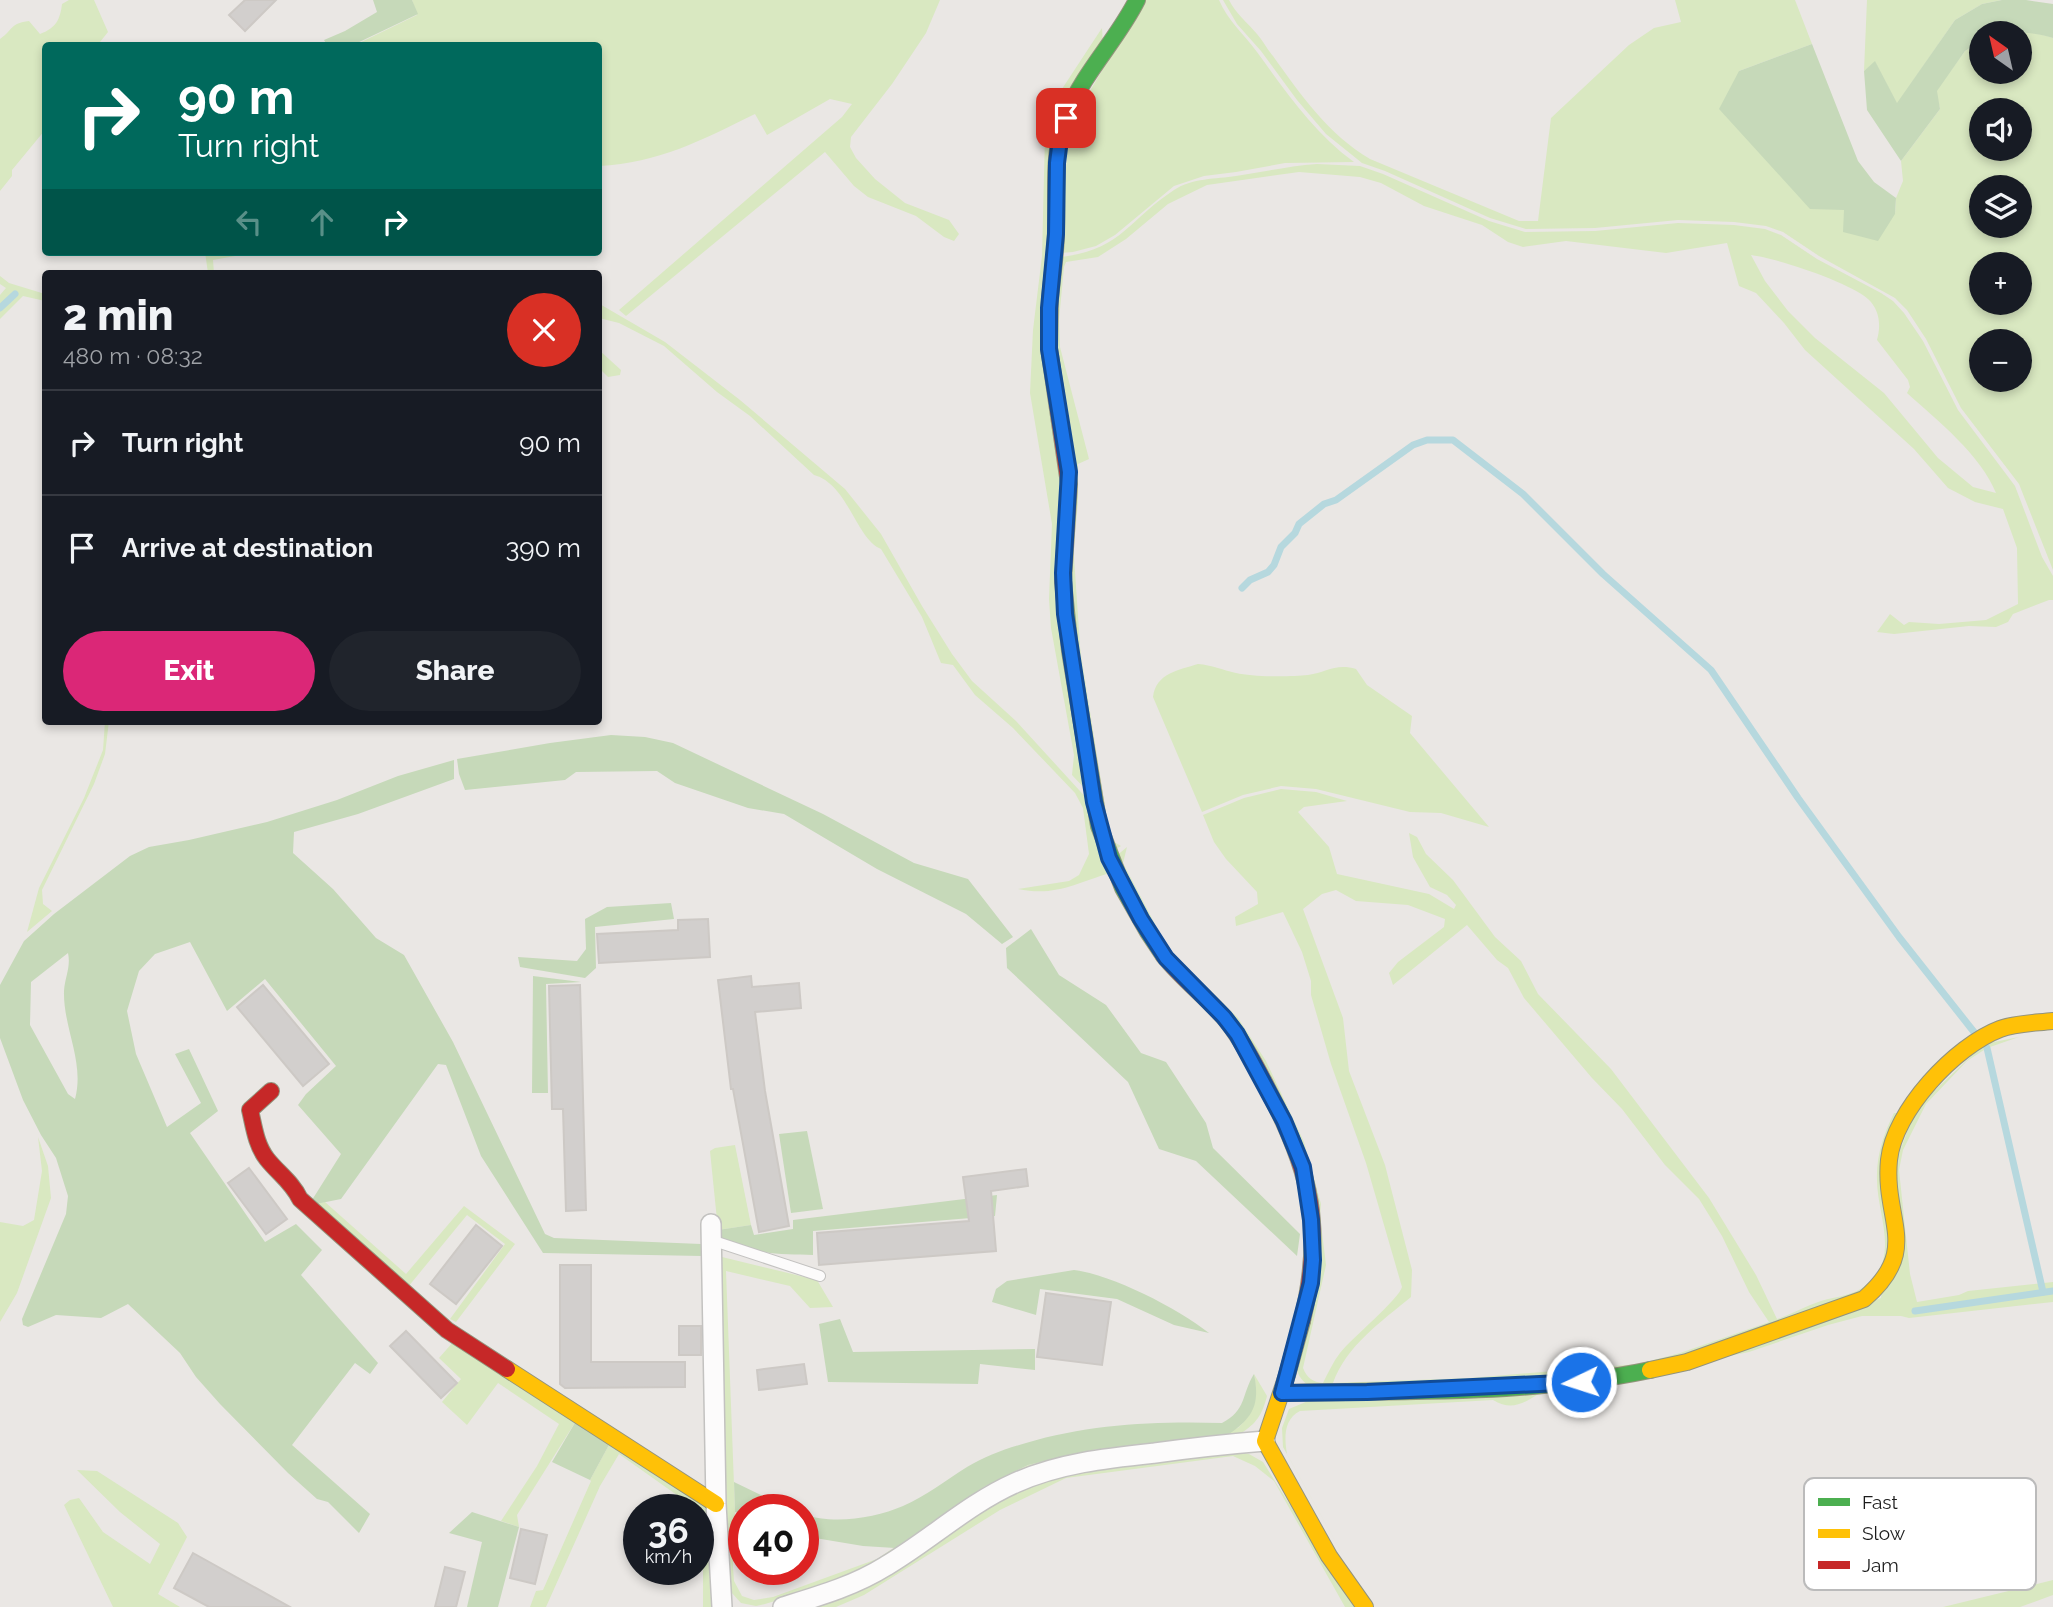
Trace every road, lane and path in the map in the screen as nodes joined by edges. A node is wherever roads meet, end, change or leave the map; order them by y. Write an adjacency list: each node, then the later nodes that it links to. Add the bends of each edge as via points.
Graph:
1 (1138, 0): 6 (street, via 1074,100 1059,145 1049,349 1069,472 1065,614 1094,802 1109,858 1166,958 1242,1042 1303,1167 1311,1220 1311,1283)
2 (2053, 1021): 6 (street, via 1984,1037 1941,1071 1906,1113 1891,1144 1889,1160 1897,1254 1887,1280 1864,1299 1688,1362 1615,1377 1493,1388)
3 (271, 1091): 8 (street, via 250,1110 255,1133 266,1158 300,1199 447,1330)
4 (711, 1232): 5 (lane); 8 (street)
5 (820, 1276)
6 (1282, 1393): 7 (street)
7 (1265, 1441): 10 (street, via 1130,1455 1035,1475 983,1500 866,1577); 11 (street, via 1329,1556)
8 (716, 1504): 9 (street)
9 (722, 1607)
10 (783, 1607)
11 (1365, 1607)

